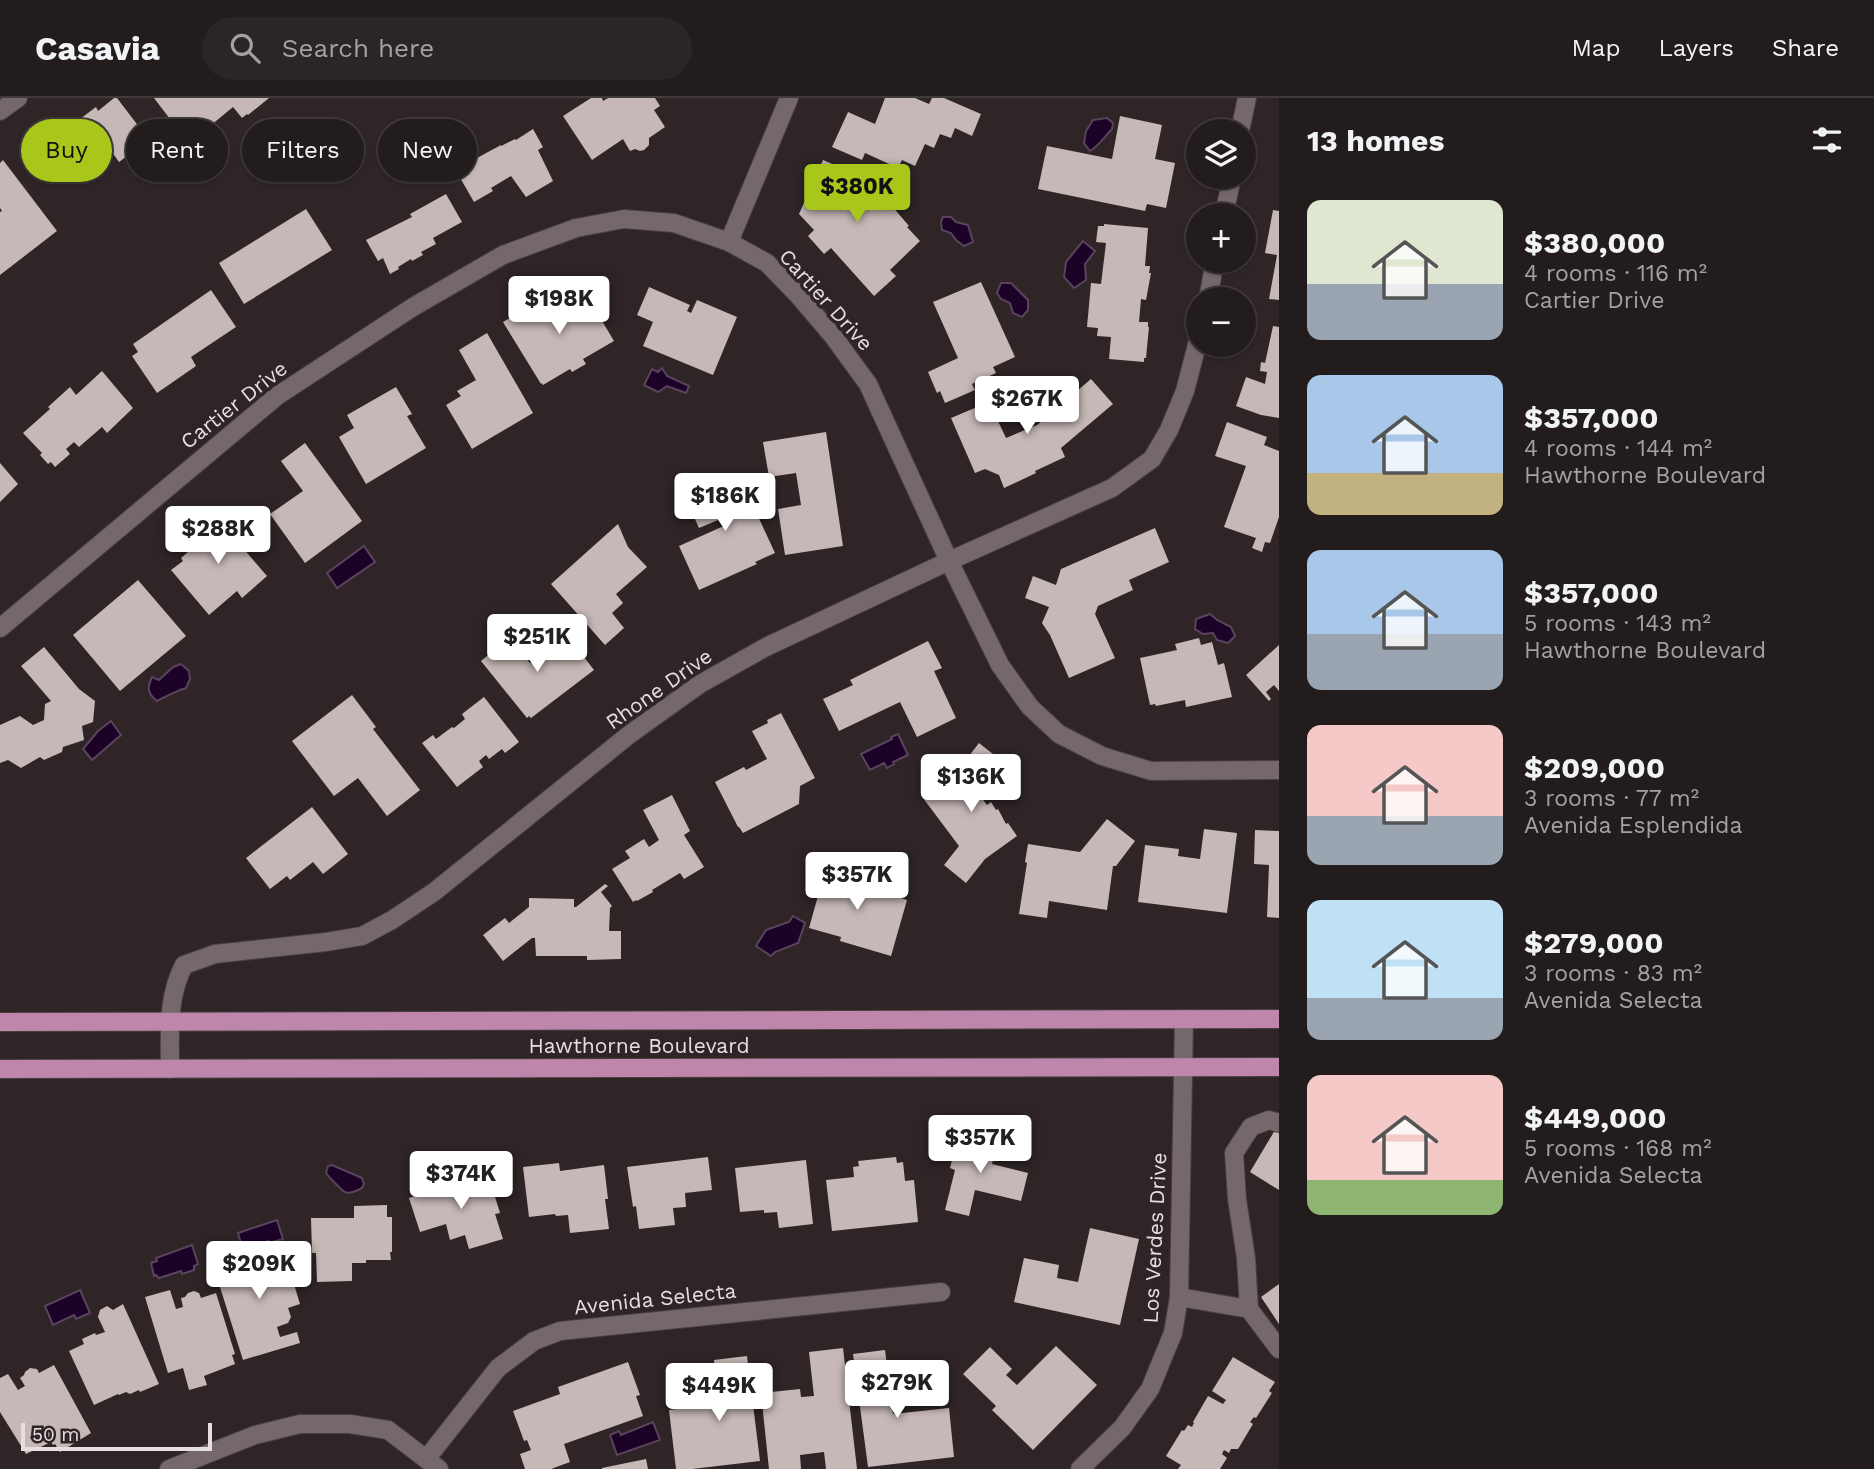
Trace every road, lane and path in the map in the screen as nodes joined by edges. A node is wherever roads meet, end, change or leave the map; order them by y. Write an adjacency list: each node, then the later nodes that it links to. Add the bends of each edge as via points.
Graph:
1 (19, 98): 4 (street)
2 (789, 98): 6 (street)
3 (1247, 98): 5 (street)
4 (0, 111)
5 (1243, 119)
6 (729, 242): 8 (street, Cartier Drive, via 767,263 868,383); 9 (street, Cartier Drive, via 674,223 624,219 576,228 503,255 413,307 277,396)
7 (1194, 357): 8 (street, Rhone Drive, via 1185,391 1152,459 1112,488)
8 (949, 561): 10 (street, Cartier Drive, via 1000,665 1030,707 1059,734 1102,756 1151,771); 13 (street, Rhone Drive, via 757,651 700,684 630,734 434,892 362,936 215,954 184,965 175,982)
9 (0, 628)
10 (1279, 770)
11 (1184, 1019): 12 (main road, Hawthorne Boulevard); 13 (main road, Hawthorne Boulevard); 16 (street, Los Verdes Drive)
12 (1279, 1019)
13 (170, 1021): 14 (main road, Hawthorne Boulevard); 18 (street, Rhone Drive)
14 (0, 1022)
15 (1279, 1067): 16 (main road, Hawthorne Boulevard)
16 (1184, 1068): 18 (main road, Hawthorne Boulevard); 21 (street, Los Verdes Drive)
17 (0, 1069): 18 (main road, Hawthorne Boulevard)
18 (170, 1069)
19 (1279, 1122): 22 (street, via 1269,1120 1251,1127 1234,1153)
20 (941, 1292): 24 (street, Avenida Selecta, via 561,1331 534,1340 498,1368)
21 (1179, 1297): 22 (street); 26 (street, Los Verdes Drive, via 1173,1333 1150,1389 1122,1428)
22 (1249, 1309): 23 (street)
23 (1279, 1349)
24 (433, 1464): 25 (street, via 388,1430 300,1424 255,1435)
25 (169, 1469)
26 (1080, 1469)

